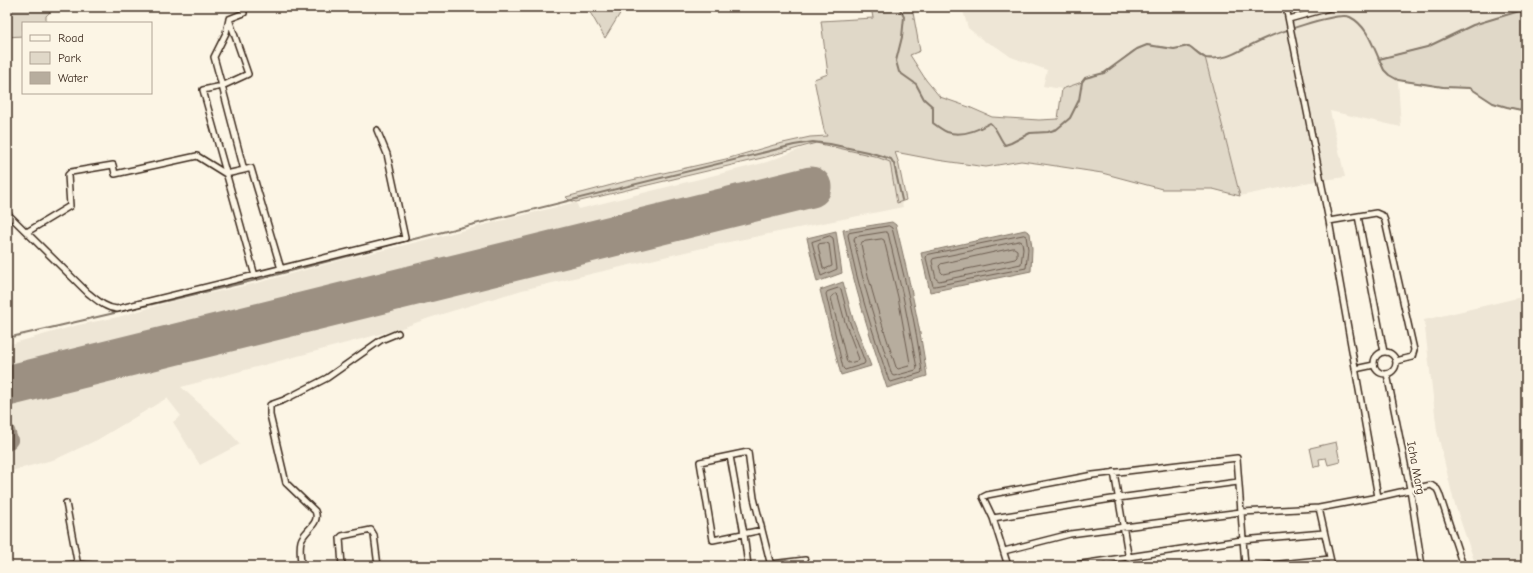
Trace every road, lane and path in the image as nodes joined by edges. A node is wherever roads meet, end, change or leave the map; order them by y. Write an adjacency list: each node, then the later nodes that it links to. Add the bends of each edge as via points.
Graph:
1 (242, 7): 4 (street, via 244,12)
2 (1286, 7): 5 (street)
3 (1333, 7): 5 (street)
4 (229, 19): 6 (street, via 226,33 214,57); 6 (street, via 248,74)
5 (1289, 19): 12 (street)
6 (222, 86): 8 (street); 9 (street, via 203,90)
7 (377, 130): 14 (street, via 387,154 405,238)
8 (244, 170): 9 (street); 14 (street, via 251,168)
9 (226, 174): 13 (street, via 197,156 115,174 113,165 71,172 68,175 70,206); 15 (street)
10 (7, 213): 13 (street)
11 (1358, 216): 12 (street); 17 (street); 18 (street, via 1379,213 1386,221 1414,350 1412,357)
12 (1329, 221): 20 (street)
13 (27, 232): 15 (street, via 88,293 110,309 117,310)
14 (281, 269): 15 (street)
15 (255, 276)
16 (398, 333): 44 (street, via 380,340 327,378 270,405 270,415 286,483 317,515 301,540)
17 (1384, 352): 18 (street, via 1392,354); 19 (street, via 1377,354)
18 (1396, 361): 21 (street, via 1394,369)
19 (1374, 365): 20 (street); 21 (street, via 1377,371)
20 (1355, 369): 26 (street)
21 (1387, 374): 25 (street, Icha Marg)
22 (730, 456): 33 (street, via 748,452 754,498); 35 (street); 35 (street, via 700,462 713,540)
23 (1114, 472): 24 (street, via 1236,458); 27 (street); 31 (street, via 987,495 983,497)
24 (1238, 482): 27 (street); 30 (street)
25 (1410, 490): 26 (street); 55 (street, Icha Marg); 56 (street, via 1427,485 1437,489)
26 (1378, 497): 29 (street)
27 (1118, 498): 31 (street); 32 (street)
28 (66, 503): 40 (street)
29 (1320, 508): 30 (street); 34 (street)
30 (1241, 512): 32 (street); 36 (street)
31 (994, 518): 37 (street)
32 (1123, 527): 37 (street, via 1070,534); 38 (street)
33 (762, 530): 35 (street); 41 (street)
34 (1324, 532): 36 (street); 39 (street)
35 (744, 534): 47 (street)
36 (1242, 540): 38 (street); 52 (street)
37 (1004, 551): 49 (street)
38 (1128, 556): 50 (street); 51 (street)
39 (1330, 559): 53 (street); 54 (street)
40 (78, 565): 42 (street); 43 (street)
41 (771, 565): 48 (street, via 805,560)
42 (54, 566)
43 (107, 566)
44 (301, 566)
45 (342, 566): 46 (street, via 340,538 371,530)
46 (378, 566)
47 (748, 566)
48 (806, 566)
49 (1008, 566)
50 (1068, 566)
51 (1130, 566)
52 (1245, 566)
53 (1261, 566)
54 (1332, 566)
55 (1422, 566)
56 (1462, 566)

